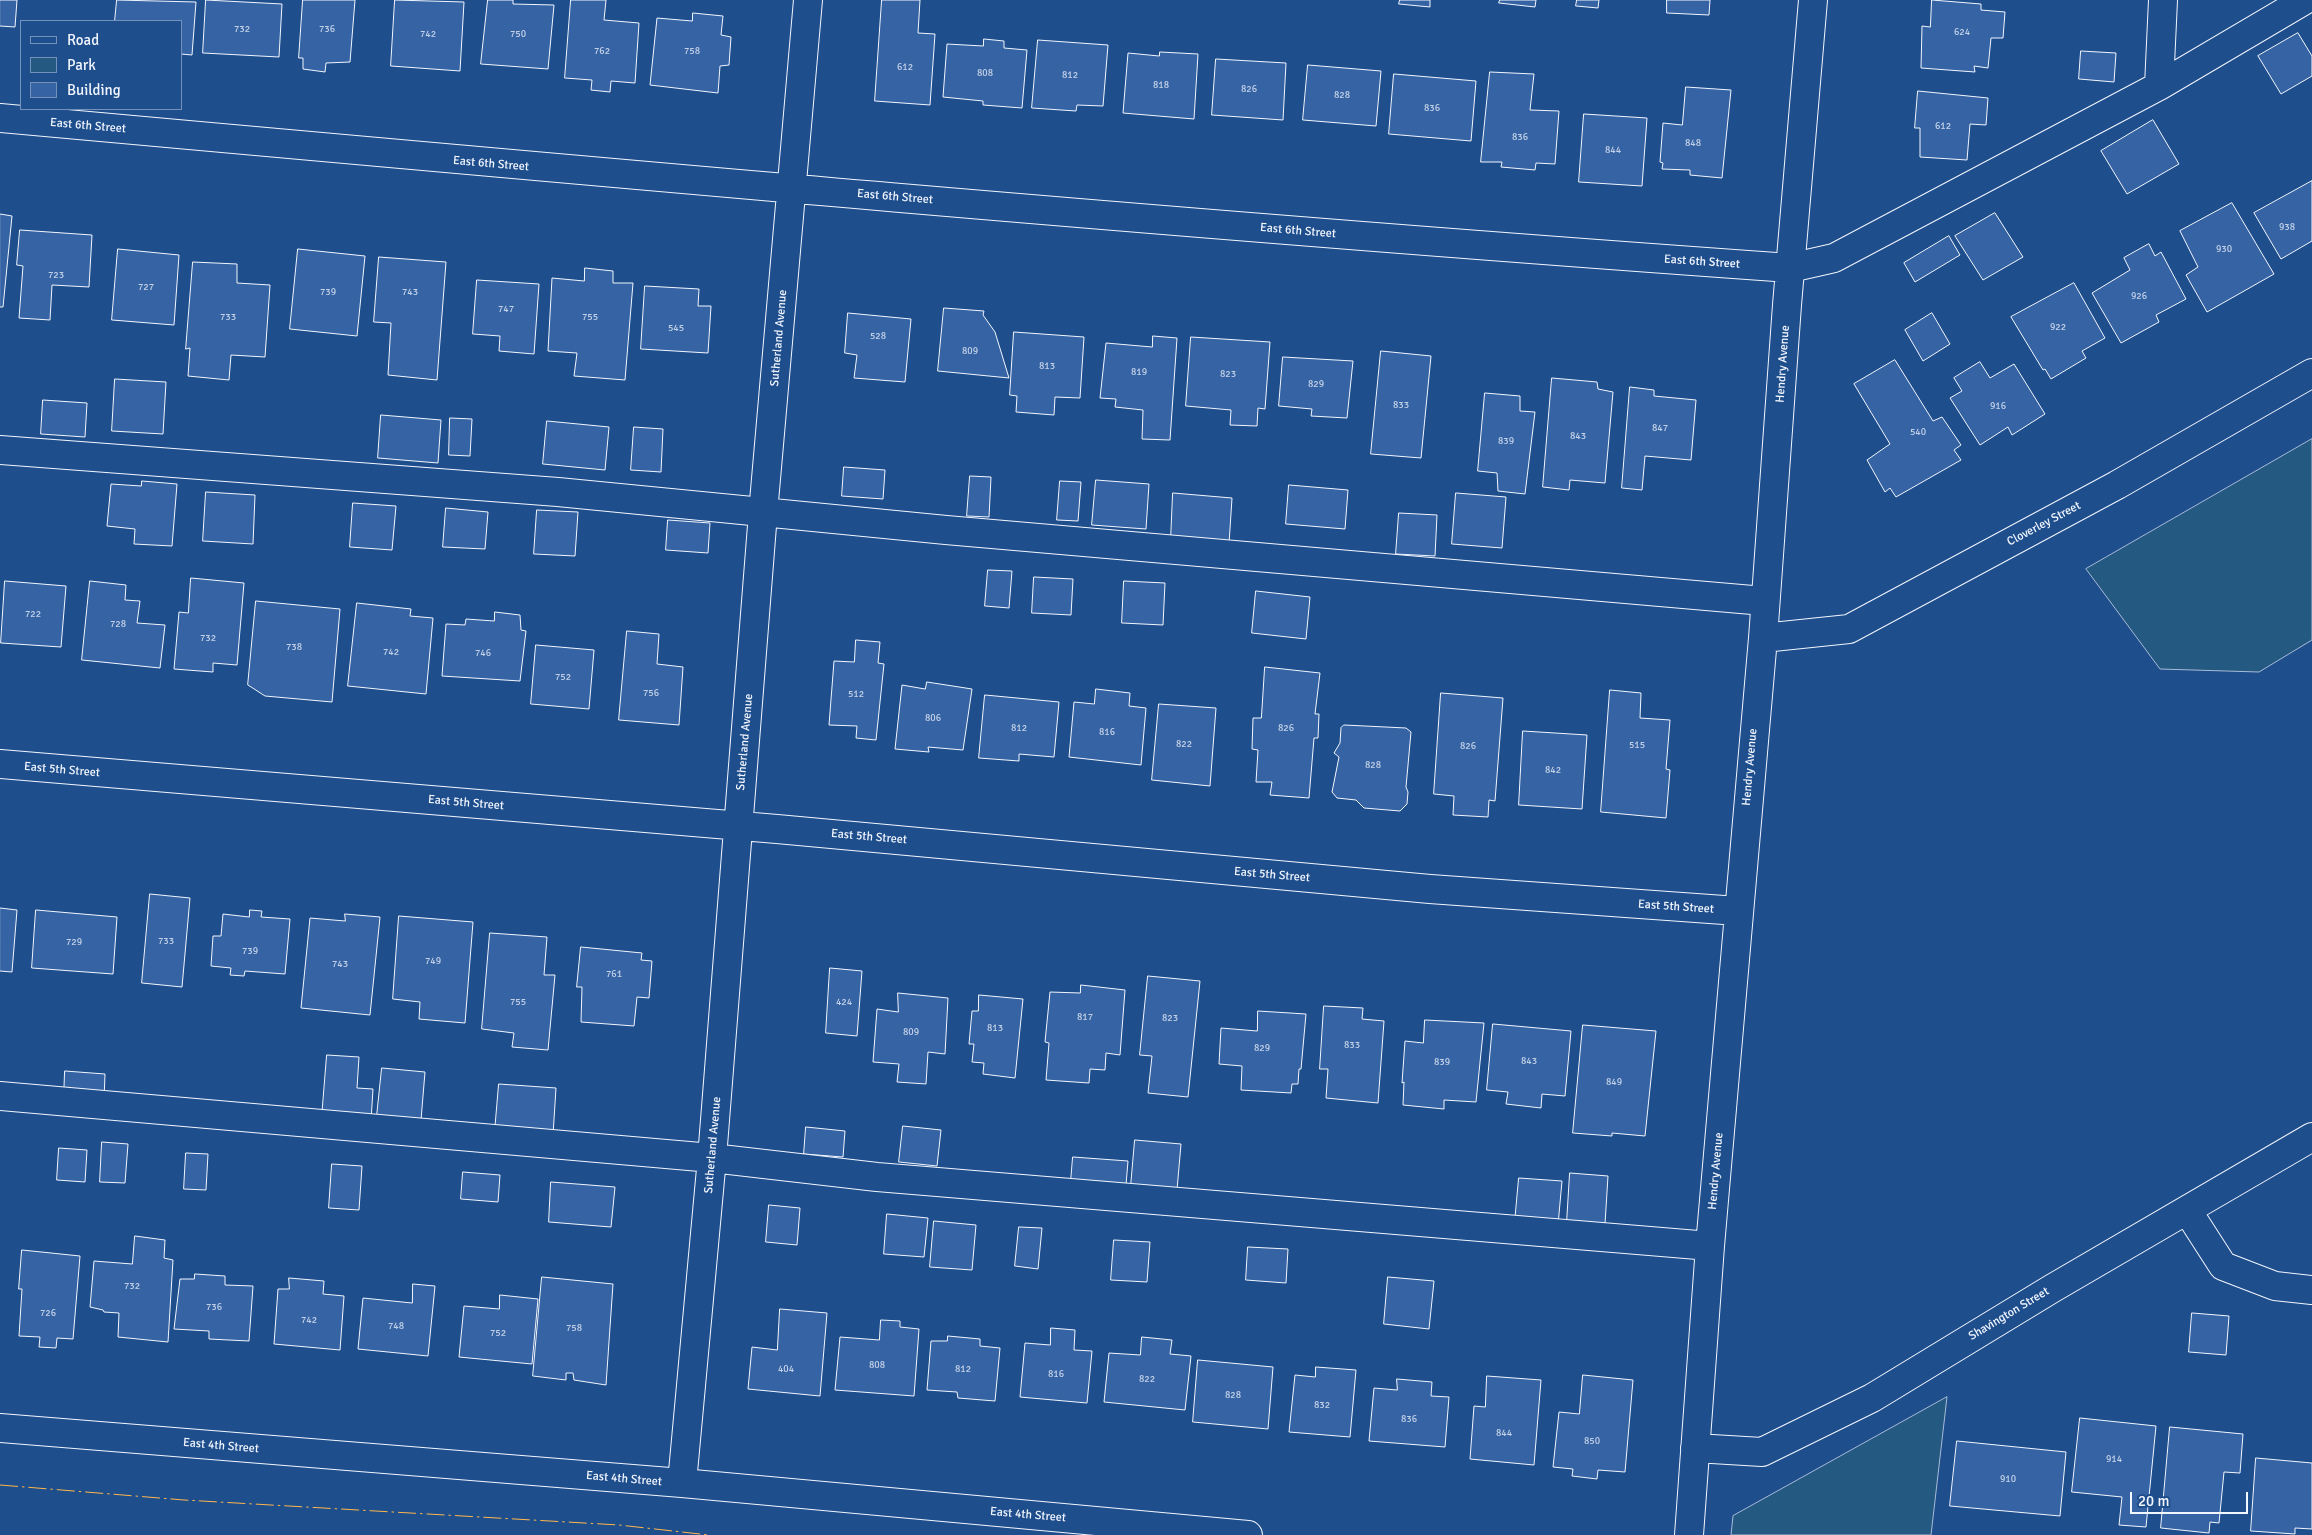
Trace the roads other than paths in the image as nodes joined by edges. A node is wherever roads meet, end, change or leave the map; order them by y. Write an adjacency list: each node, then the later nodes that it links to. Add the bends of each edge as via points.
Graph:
1 (808, 0): 7 (street, Sutherland Avenue)
2 (1813, 0): 8 (street, Hendry Avenue)
3 (2162, 0): 5 (street)
4 (2305, 0): 5 (street, East 6th Street)
5 (2159, 86): 8 (street, East 6th Street, via 1834,258)
6 (0, 118): 7 (street, East 6th Street, via 490,164)
7 (792, 188): 8 (street, East 6th Street, via 1505,248); 11 (street, Sutherland Avenue)
8 (1790, 268): 12 (street, Hendry Avenue)
9 (2312, 373): 13 (street, Cloverley Street, via 2116,485 1849,629)
10 (0, 450): 11 (street, via 558,492)
11 (763, 513): 12 (street); 15 (street, Sutherland Avenue)
12 (1764, 601): 13 (street, Hendry Avenue)
13 (1763, 638): 16 (street, Hendry Avenue)
14 (0, 764): 15 (street, East 5th Street)
15 (738, 825): 16 (street, East 5th Street, via 1430,889); 19 (street, Sutherland Avenue)
16 (1738, 911): 21 (street, Hendry Avenue)
17 (0, 1096): 19 (street)
18 (2312, 1137): 20 (street, Shavington Street)
19 (712, 1158): 21 (street, via 886,1178); 25 (street, Sutherland Avenue)
20 (2187, 1210): 22 (street, via 2223,1266 2275,1286); 24 (street, Shavington Street, via 1872,1398 1762,1452)
21 (1710, 1246): 24 (street, Hendry Avenue)
22 (2312, 1290)
23 (0, 1428): 25 (street, East 4th Street)
24 (1694, 1448): 27 (street, Hendry Avenue)
25 (682, 1484): 26 (street, East 4th Street)
26 (1248, 1535)
27 (1689, 1535)

